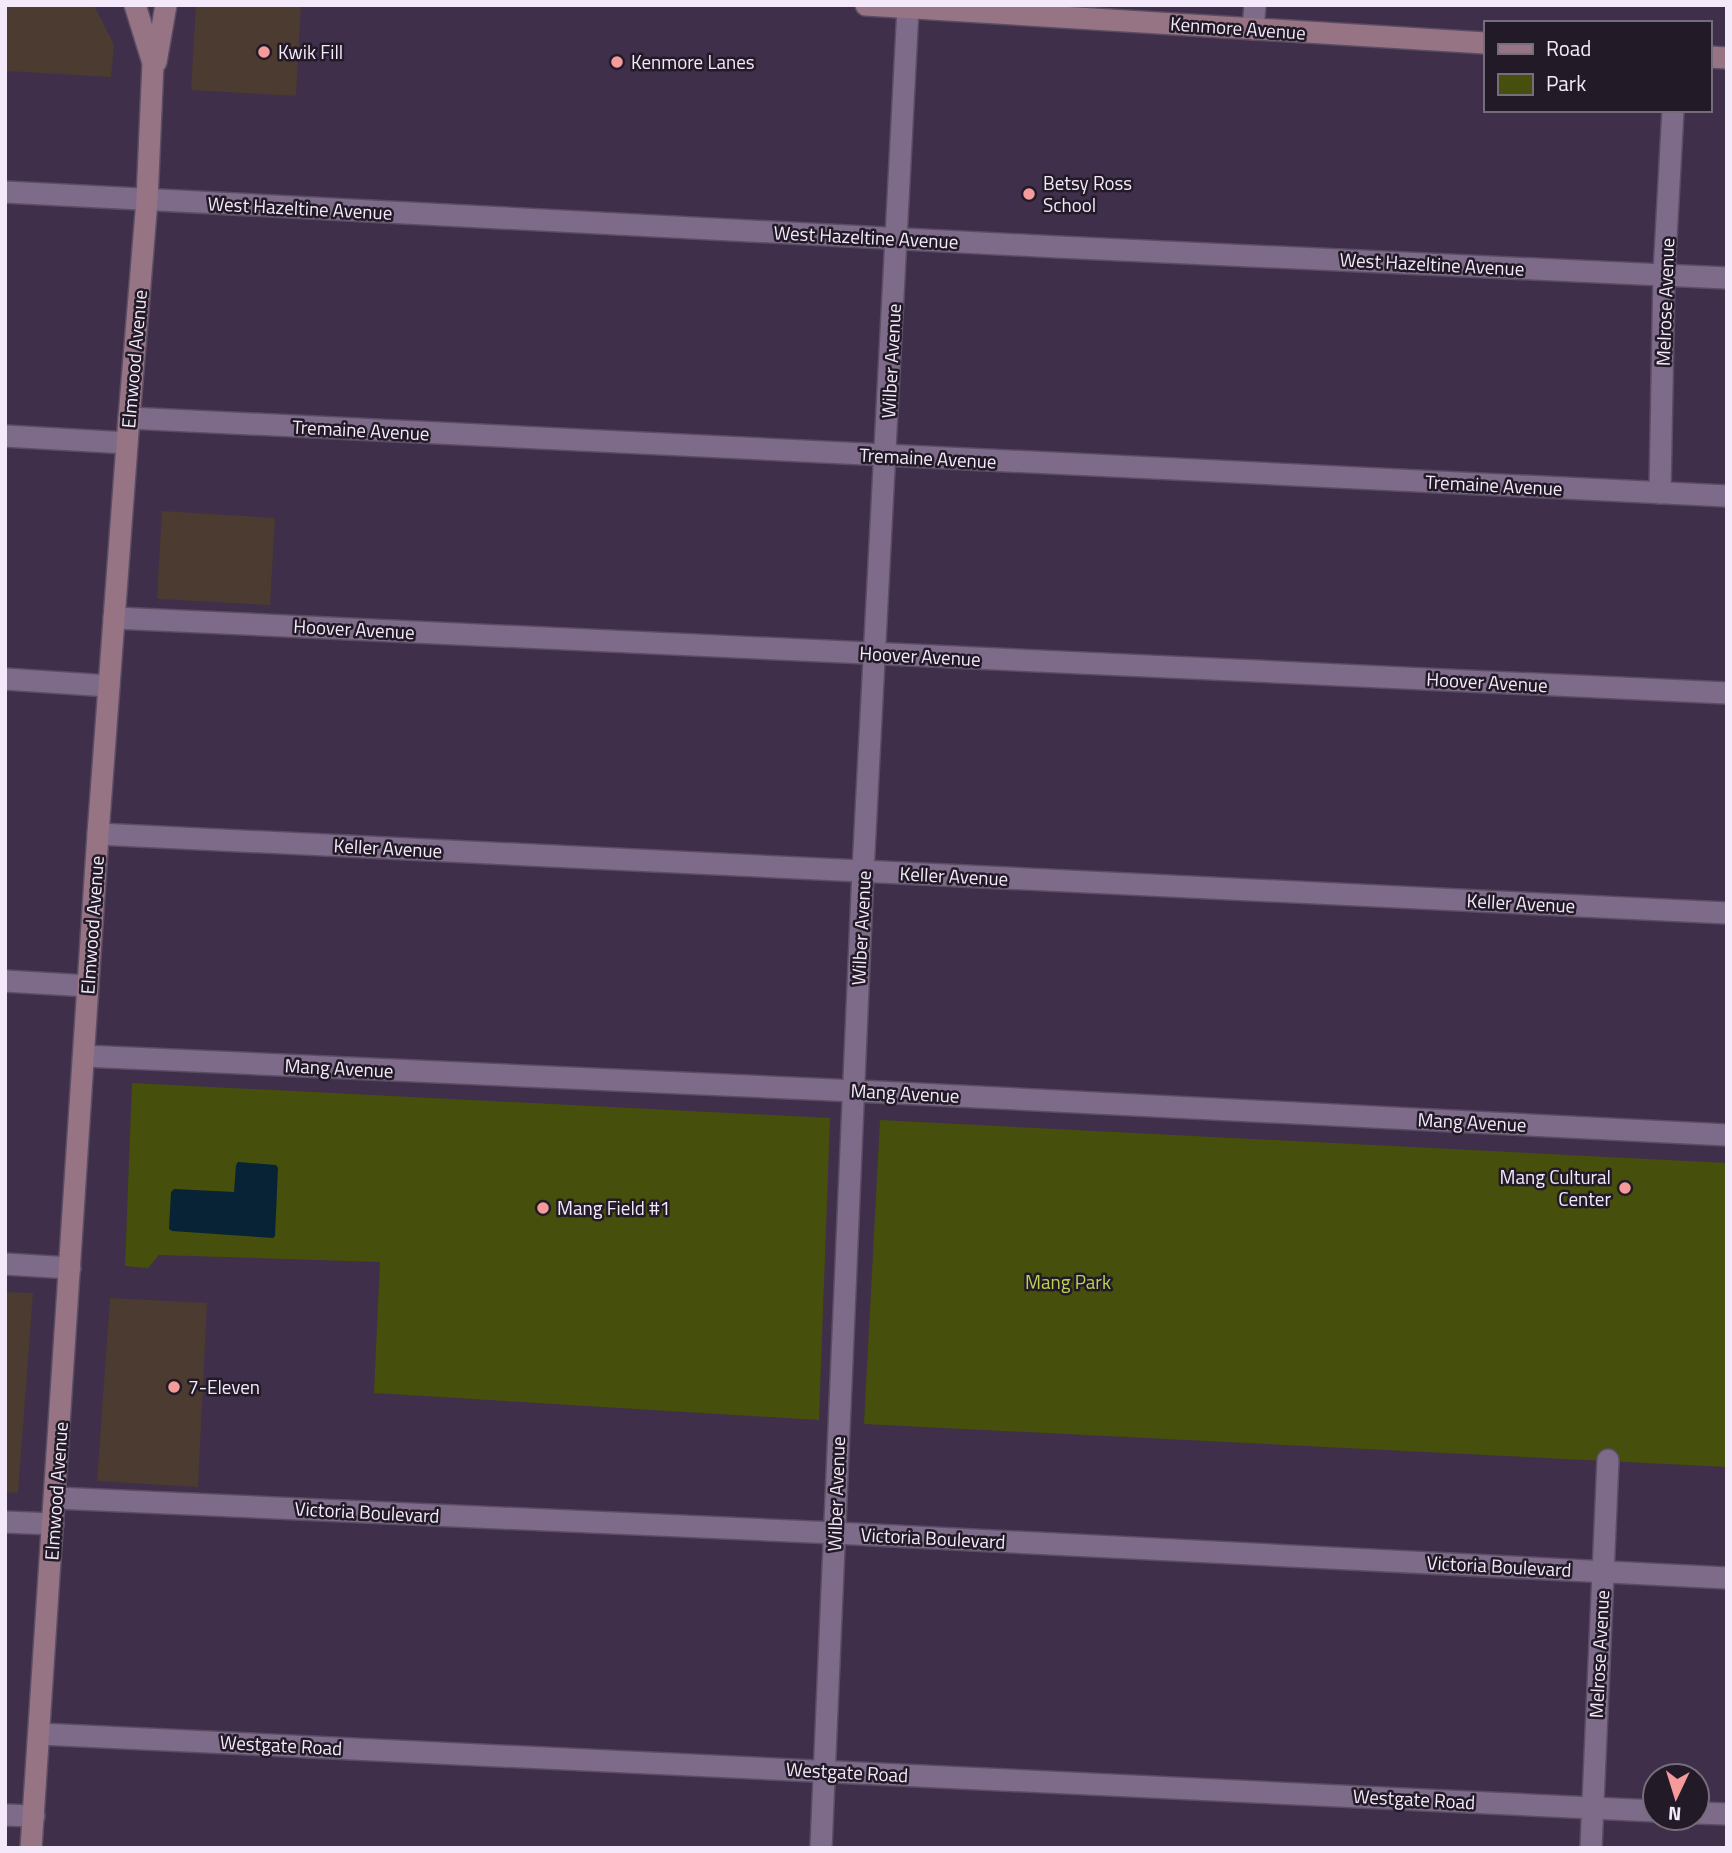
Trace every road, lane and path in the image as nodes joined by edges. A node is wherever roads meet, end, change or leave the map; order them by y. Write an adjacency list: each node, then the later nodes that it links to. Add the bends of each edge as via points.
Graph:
1 (135, 5): 8 (street, Elmwood Avenue)
2 (166, 5): 8 (street)
3 (866, 5): 5 (street, Kenmore Avenue)
4 (1255, 5): 6 (street)
5 (908, 8): 6 (street, Kenmore Avenue); 12 (street, Wilber Avenue)
6 (1253, 29): 7 (street, Kenmore Avenue)
7 (1484, 43)
8 (154, 78): 11 (street, Elmwood Avenue)
9 (1673, 112): 13 (street, Melrose Avenue)
10 (5, 192): 11 (street, West Hazeltine Avenue)
11 (147, 200): 12 (street, West Hazeltine Avenue); 15 (street, Elmwood Avenue)
12 (897, 239): 13 (street, West Hazeltine Avenue); 18 (street, Wilber Avenue)
13 (1664, 274): 14 (street, West Hazeltine Avenue); 19 (street, Melrose Avenue)
14 (1727, 278)
15 (128, 418): 17 (street, Elmwood Avenue); 18 (street, Tremaine Avenue)
16 (5, 436): 17 (street)
17 (127, 443): 21 (street, Elmwood Avenue)
18 (886, 456): 19 (street, Tremaine Avenue); 22 (street, Wilber Avenue)
19 (1660, 493): 20 (street, Tremaine Avenue)
20 (1727, 496)
21 (114, 618): 22 (street, Hoover Avenue); 24 (street, Elmwood Avenue)
22 (876, 653): 25 (street, Hoover Avenue); 27 (street, Wilber Avenue)
23 (5, 679): 24 (street)
24 (109, 686): 26 (street, Elmwood Avenue)
25 (1727, 693)
26 (98, 835): 27 (street, Keller Avenue); 30 (street, Elmwood Avenue)
27 (863, 872): 28 (street, Keller Avenue); 32 (street, Wilber Avenue)
28 (1727, 913)
29 (5, 981): 30 (street)
30 (88, 986): 31 (street, Elmwood Avenue)
31 (84, 1056): 32 (street, Mang Avenue); 35 (street, Elmwood Avenue)
32 (854, 1091): 33 (street, Mang Avenue); 40 (street, Wilber Avenue)
33 (1727, 1135)
34 (5, 1264): 35 (street)
35 (70, 1268): 37 (street, Elmwood Avenue)
36 (1608, 1460): 41 (street, Melrose Avenue)
37 (55, 1499): 39 (street, Elmwood Avenue); 40 (street, Victoria Boulevard)
38 (5, 1522): 39 (street)
39 (53, 1524): 43 (street, Elmwood Avenue)
40 (835, 1533): 41 (street, Victoria Boulevard); 44 (street, Wilber Avenue)
41 (1603, 1572): 42 (street, Victoria Boulevard); 45 (street, Melrose Avenue)
42 (1727, 1578)
43 (40, 1734): 44 (street, Westgate Road); 48 (street, Elmwood Avenue)
44 (824, 1770): 45 (street, Westgate Road); 50 (street, Wilber Avenue)
45 (1592, 1808): 46 (street, Westgate Road); 51 (street, Melrose Avenue)
46 (1641, 1810)
47 (5, 1815): 48 (street)
48 (34, 1816): 49 (street, Elmwood Avenue)
49 (31, 1848)
50 (821, 1848)
51 (1591, 1848)

